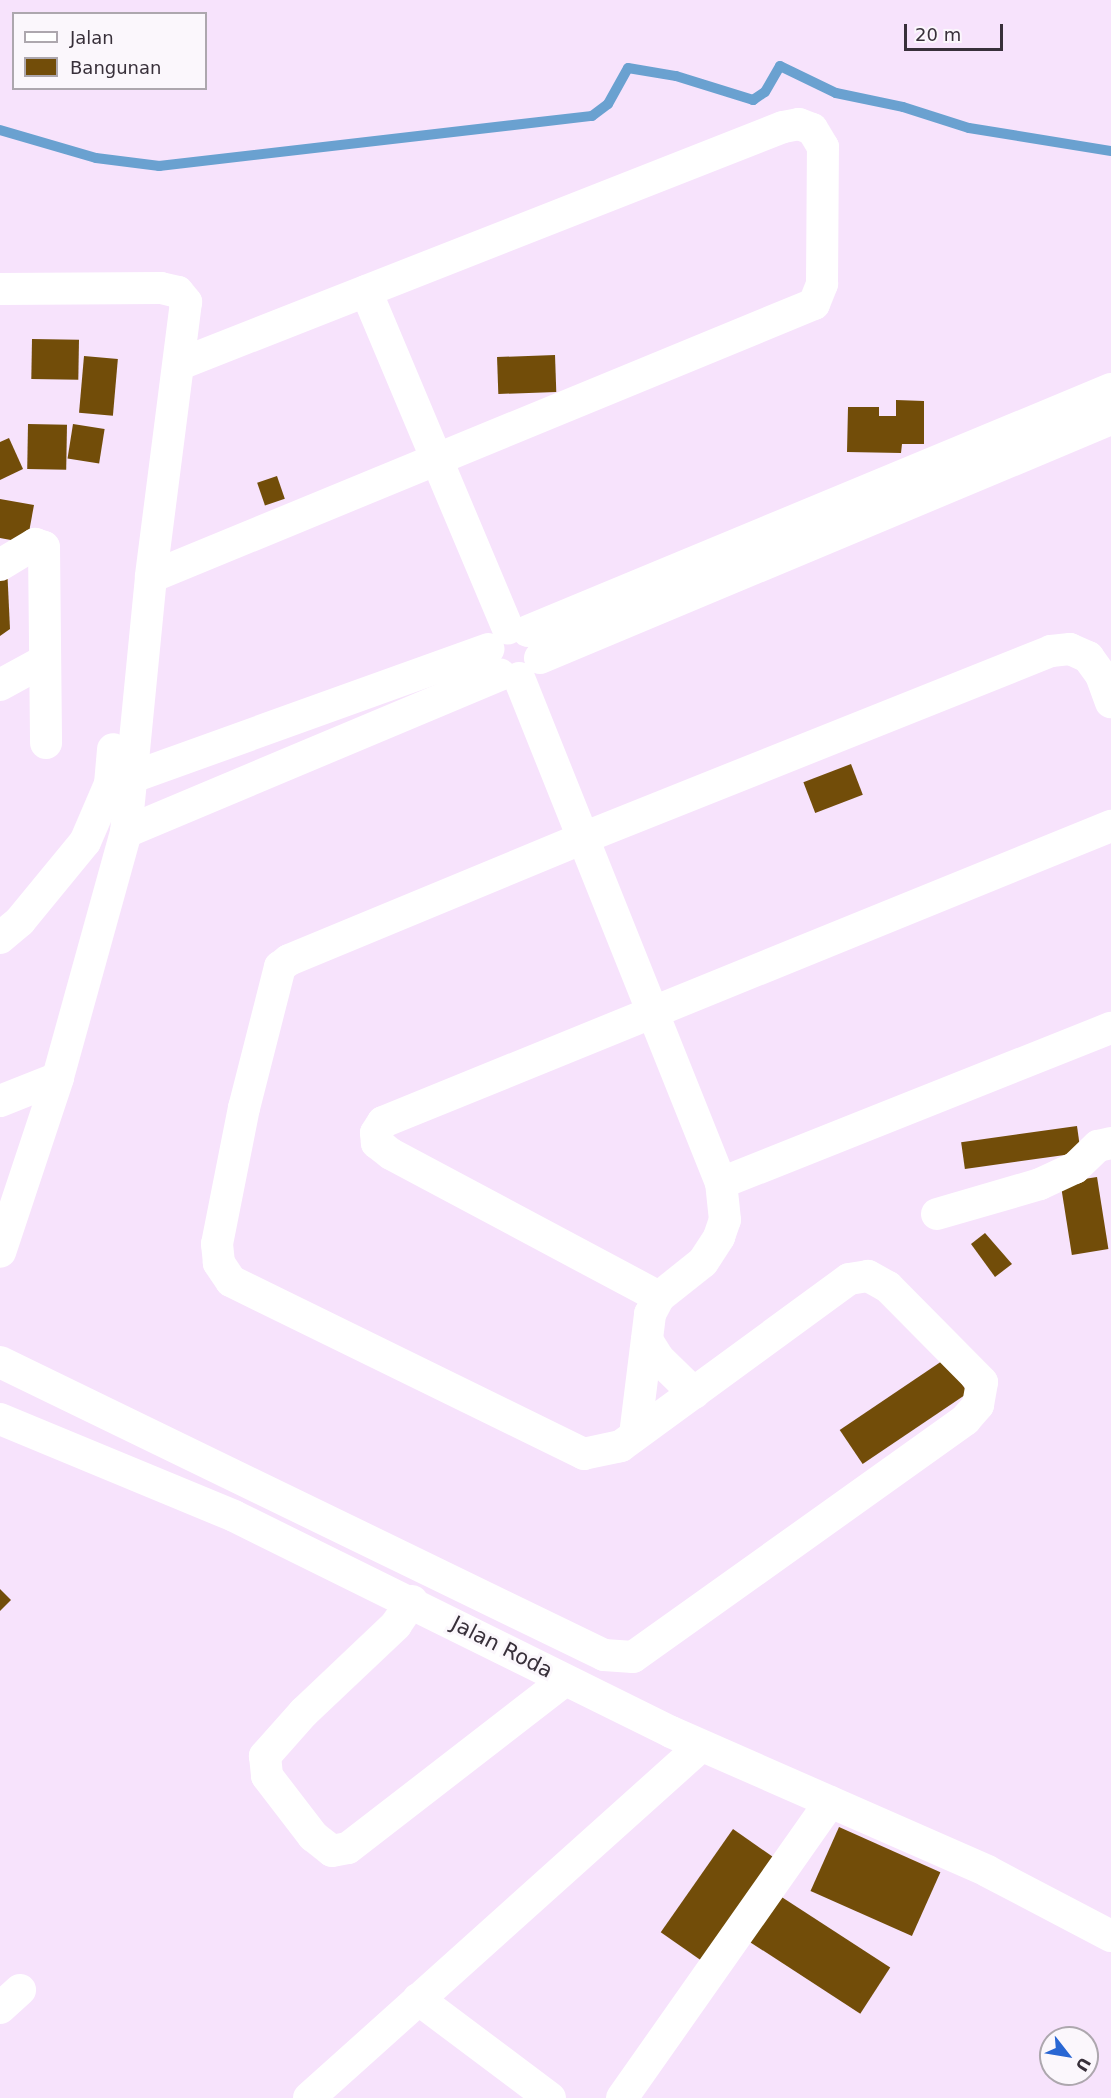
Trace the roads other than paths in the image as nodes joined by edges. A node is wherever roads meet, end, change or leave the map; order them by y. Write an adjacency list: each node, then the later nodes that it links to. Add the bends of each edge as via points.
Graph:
1 (0, 289): 4 (street, via 161,288 178,292 186,302)
2 (366, 291): 4 (street); 7 (street); 7 (street, via 783,127 799,124 818,135 823,147 822,284 814,304)
3 (167, 324): 19 (street, via 110,784 85,842 20,921)
4 (180, 364): 9 (street)
5 (1111, 389): 10 (street)
6 (1111, 419): 10 (street)
7 (438, 460): 9 (street); 10 (street)
8 (0, 565): 11 (street, via 35,544 44,547)
9 (151, 577): 15 (street)
10 (514, 653): 15 (street); 17 (street); 18 (street)
11 (44, 661): 12 (street); 14 (street)
12 (0, 685)
13 (1111, 702): 18 (street, via 1101,675 1088,657 1070,649 1051,651)
14 (46, 743)
15 (130, 778): 17 (street)
16 (1111, 826): 20 (street)
17 (126, 832): 22 (street)
18 (583, 838): 20 (street); 33 (street, via 279,967 244,1108 217,1244 219,1263 231,1281 584,1454 621,1446)
19 (0, 938)
20 (654, 1014): 25 (street); 28 (street, via 402,1112 383,1122 376,1133 377,1143 391,1154)
21 (1111, 1028): 25 (street)
22 (58, 1078): 23 (street); 27 (street)
23 (0, 1101)
24 (1111, 1143): 26 (street, via 1098,1146 1076,1168 1040,1184)
25 (721, 1183): 28 (street, via 725,1220 719,1237 703,1262)
26 (937, 1214)
27 (0, 1252)
28 (659, 1297): 29 (street, via 650,1314)
29 (647, 1340): 31 (street, via 659,1359); 33 (street)
30 (0, 1362): 31 (street, via 616,1658 633,1657 928,1447 964,1420 983,1392 982,1382 910,1305 868,1276 849,1279)
31 (694, 1393): 33 (street)
32 (6, 1429): 34 (street, Jalan Roda, via 223,1511)
33 (635, 1435)
34 (408, 1608): 35 (street, Jalan Roda); 35 (street, via 265,1755 267,1776 313,1836 332,1851 348,1848)
35 (565, 1680): 36 (street, Jalan Roda)
36 (701, 1746): 37 (street, Jalan Roda); 39 (street)
37 (830, 1803): 38 (street, Jalan Roda, via 987,1871); 42 (street)
38 (1111, 1936)
39 (418, 1999): 40 (street); 41 (street)
40 (309, 2098)
41 (550, 2098)
42 (622, 2098)

